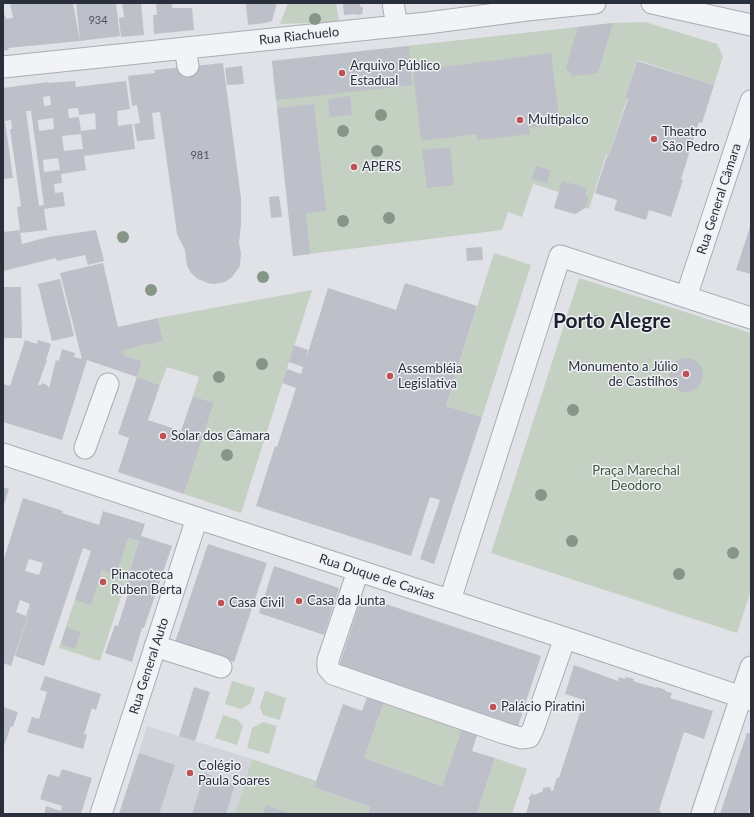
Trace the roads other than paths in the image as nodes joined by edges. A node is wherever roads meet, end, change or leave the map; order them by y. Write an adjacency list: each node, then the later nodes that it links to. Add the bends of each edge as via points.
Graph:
1 (393, 3): 5 (street)
2 (595, 3): 5 (street, Rua Riachuelo)
3 (652, 3): 4 (street)
4 (751, 25)
5 (397, 26): 6 (street, Rua Riachuelo, via 187,57)
6 (3, 67)
7 (751, 101): 8 (street, Rua General Câmara)
8 (686, 297): 9 (street); 15 (street, via 560,256)
9 (751, 318)
10 (108, 384): 11 (street)
11 (85, 448)
12 (3, 454): 13 (street, Rua Duque de Caxias)
13 (197, 518): 14 (street, Rua Duque de Caxias); 17 (street, Rua General Auto)
14 (358, 571): 15 (street, Rua Duque de Caxias); 16 (street, via 328,660 328,668 333,674 522,738 529,737 533,729)
15 (450, 600): 16 (street, Rua Duque de Caxias)
16 (565, 638): 20 (street, Rua Duque de Caxias)
17 (155, 646): 18 (street); 21 (street, Rua General Auto)
18 (222, 667)
19 (751, 667): 20 (street)
20 (746, 698): 22 (street)
21 (101, 814)
22 (702, 814)

